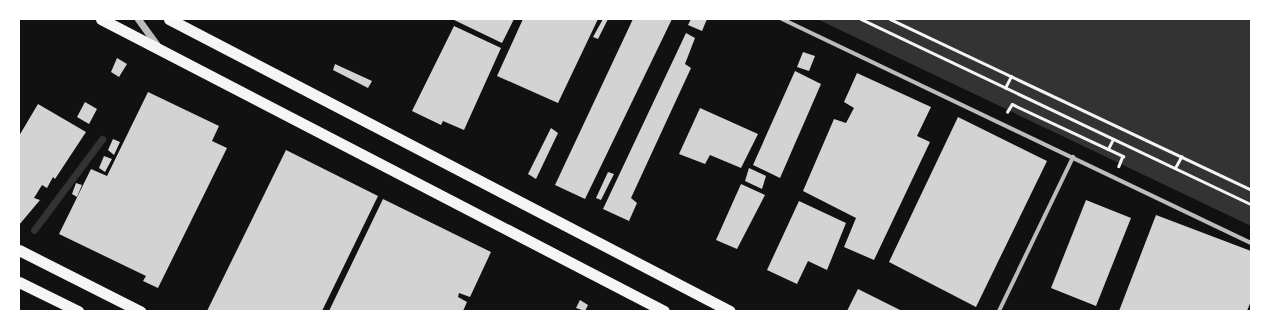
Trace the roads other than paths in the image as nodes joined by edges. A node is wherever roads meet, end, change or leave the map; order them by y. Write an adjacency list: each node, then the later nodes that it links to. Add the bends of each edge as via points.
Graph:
1 (101, 19): 5 (highway)
2 (138, 19): 5 (street)
3 (169, 19): 13 (highway)
4 (782, 19): 6 (street)
5 (156, 44): 12 (highway)
6 (1073, 158): 7 (street); 14 (street)
7 (1251, 243)
8 (19, 250): 11 (highway)
9 (19, 282): 10 (highway)
10 (78, 311)
11 (140, 311)
12 (664, 311)
13 (730, 311)
14 (999, 311)

